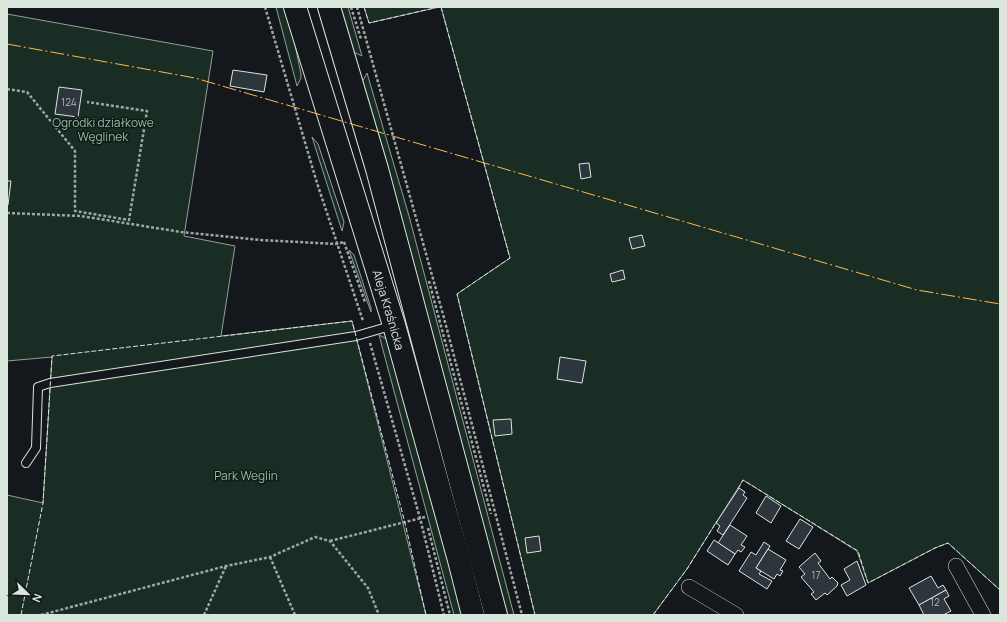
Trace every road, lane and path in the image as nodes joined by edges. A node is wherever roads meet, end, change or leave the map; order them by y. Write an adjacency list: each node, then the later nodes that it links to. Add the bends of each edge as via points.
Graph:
1 (265, 7): 8 (path)
2 (295, 7): 9 (main road, Aleja Kraśnicka)
3 (330, 7): 26 (main road, Aleja Kraśnicka, via 377,169)
4 (356, 7): 27 (path, via 444,318)
5 (7, 89): 6 (path, via 27,92 75,151 75,212 129,220 148,111)
6 (87, 102)
7 (7, 213): 8 (path, via 81,216 181,232)
8 (336, 244): 9 (path); 9 (path, via 344,242)
9 (379, 329): 10 (lane, via 356,336 50,383 38,387 36,448); 13 (path); 25 (main road, Aleja Kraśnicka, via 457,553)
10 (26, 463)
11 (423, 510): 12 (path)
12 (426, 517): 13 (path); 24 (path)
13 (420, 518): 14 (path); 23 (path)
14 (330, 541): 15 (path, via 315,537); 22 (path, via 368,588)
15 (270, 557): 16 (path); 21 (path)
16 (226, 566): 19 (path); 20 (path)
17 (956, 566): 29 (street)
18 (689, 587): 28 (street)
19 (41, 615)
20 (204, 615)
21 (296, 615)
22 (379, 615)
23 (444, 615)
24 (450, 615)
25 (473, 615)
26 (496, 615)
27 (522, 615)
28 (736, 615)
29 (983, 615)

